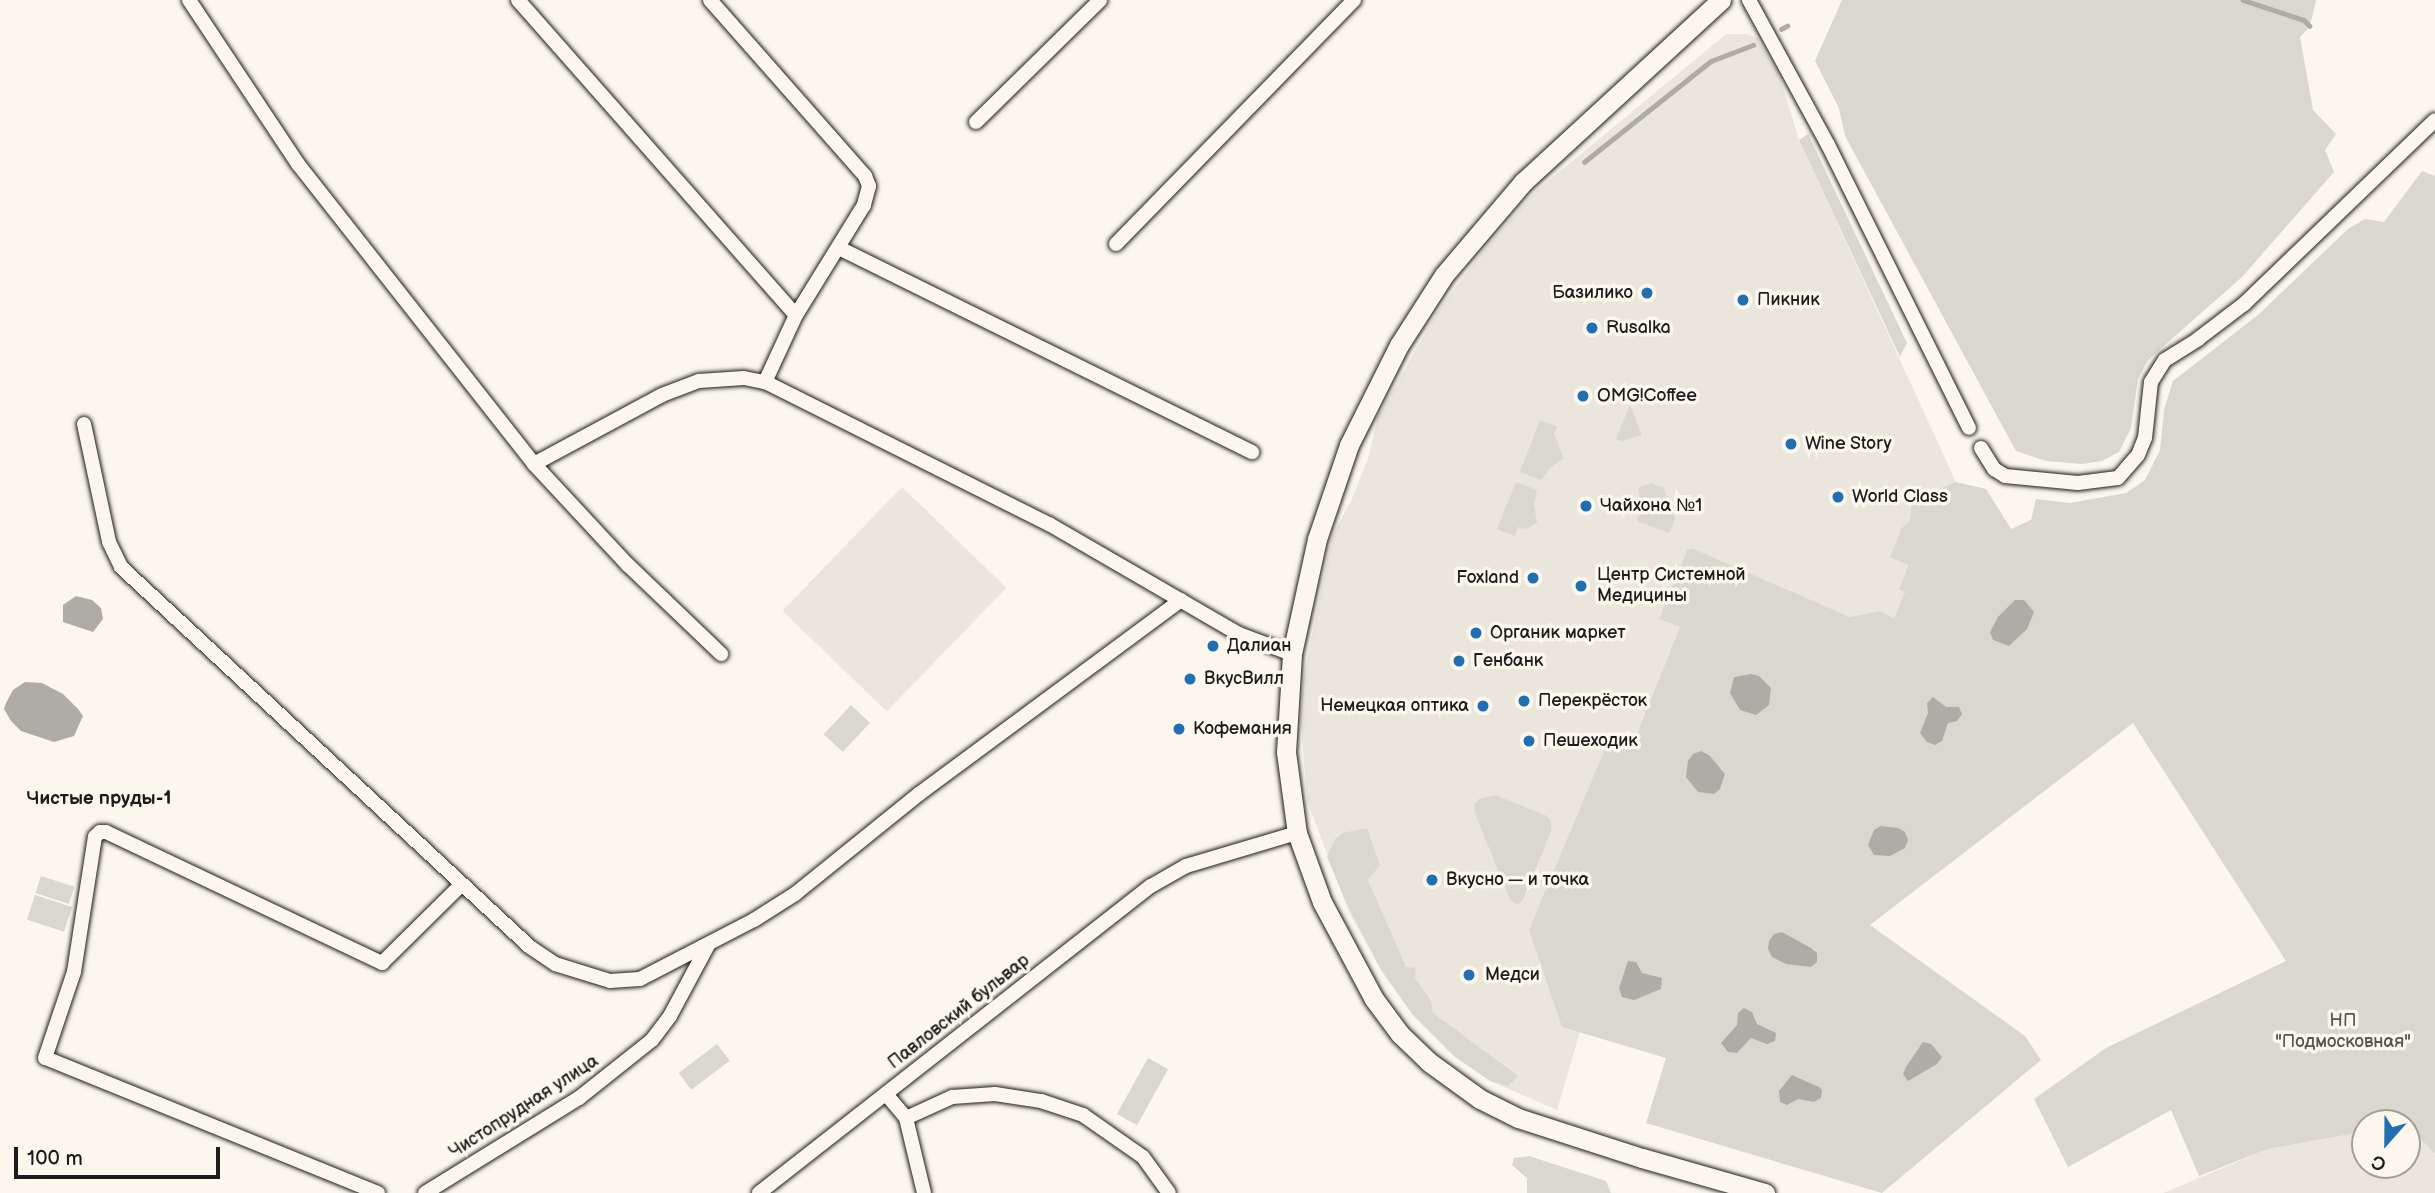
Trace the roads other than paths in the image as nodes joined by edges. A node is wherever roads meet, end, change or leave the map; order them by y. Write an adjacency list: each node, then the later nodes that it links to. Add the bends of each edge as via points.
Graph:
1 (189, 0): 18 (street, via 298,164)
2 (518, 0): 12 (street)
3 (710, 0): 11 (street, via 865,177 869,195)
4 (1100, 0): 9 (street)
5 (1354, 0): 10 (street)
6 (1721, 0): 21 (main road, via 1524,181 1444,275 1374,389 1349,445 1317,539)
7 (1749, 0): 15 (street, via 1828,145)
8 (2435, 120): 16 (street, via 2244,304 2165,360 2151,382 2145,438 2138,455 2118,478 2078,483 2005,476 1994,469)
9 (976, 122)
10 (1116, 244)
11 (839, 247): 12 (street); 17 (street)
12 (796, 315): 13 (street)
13 (765, 382): 18 (street, via 744,378 699,381 662,395); 19 (street, via 1049,524)
14 (84, 424): 23 (street, via 109,542 121,568)
15 (1969, 428)
16 (1981, 448)
17 (1252, 452)
18 (534, 464): 20 (street, via 628,565)
19 (1181, 600): 21 (street, via 1252,641); 24 (street, via 919,794 795,894)
20 (721, 654)
21 (1292, 654): 22 (main road, via 1286,752)
22 (1297, 833): 25 (street, Павловский бульвар, via 1186,866 1151,886); 32 (main road, via 1322,902 1374,999 1400,1034 1457,1085 1490,1105 1560,1133)
23 (461, 885): 24 (street, via 530,947 583,975 610,981 640,979); 27 (street, via 382,963 100,832 95,837 74,972 45,1058)
24 (708, 945): 28 (street, Чистопрудная улица, via 652,1040 579,1098)
25 (886, 1094): 26 (street); 29 (street, Павловский бульвар)
26 (906, 1118): 30 (street); 31 (street, via 951,1097 995,1094 1041,1101 1083,1115 1143,1157)
27 (378, 1193)
28 (425, 1193)
29 (759, 1193)
30 (925, 1193)
31 (1169, 1193)
32 (1765, 1193)

